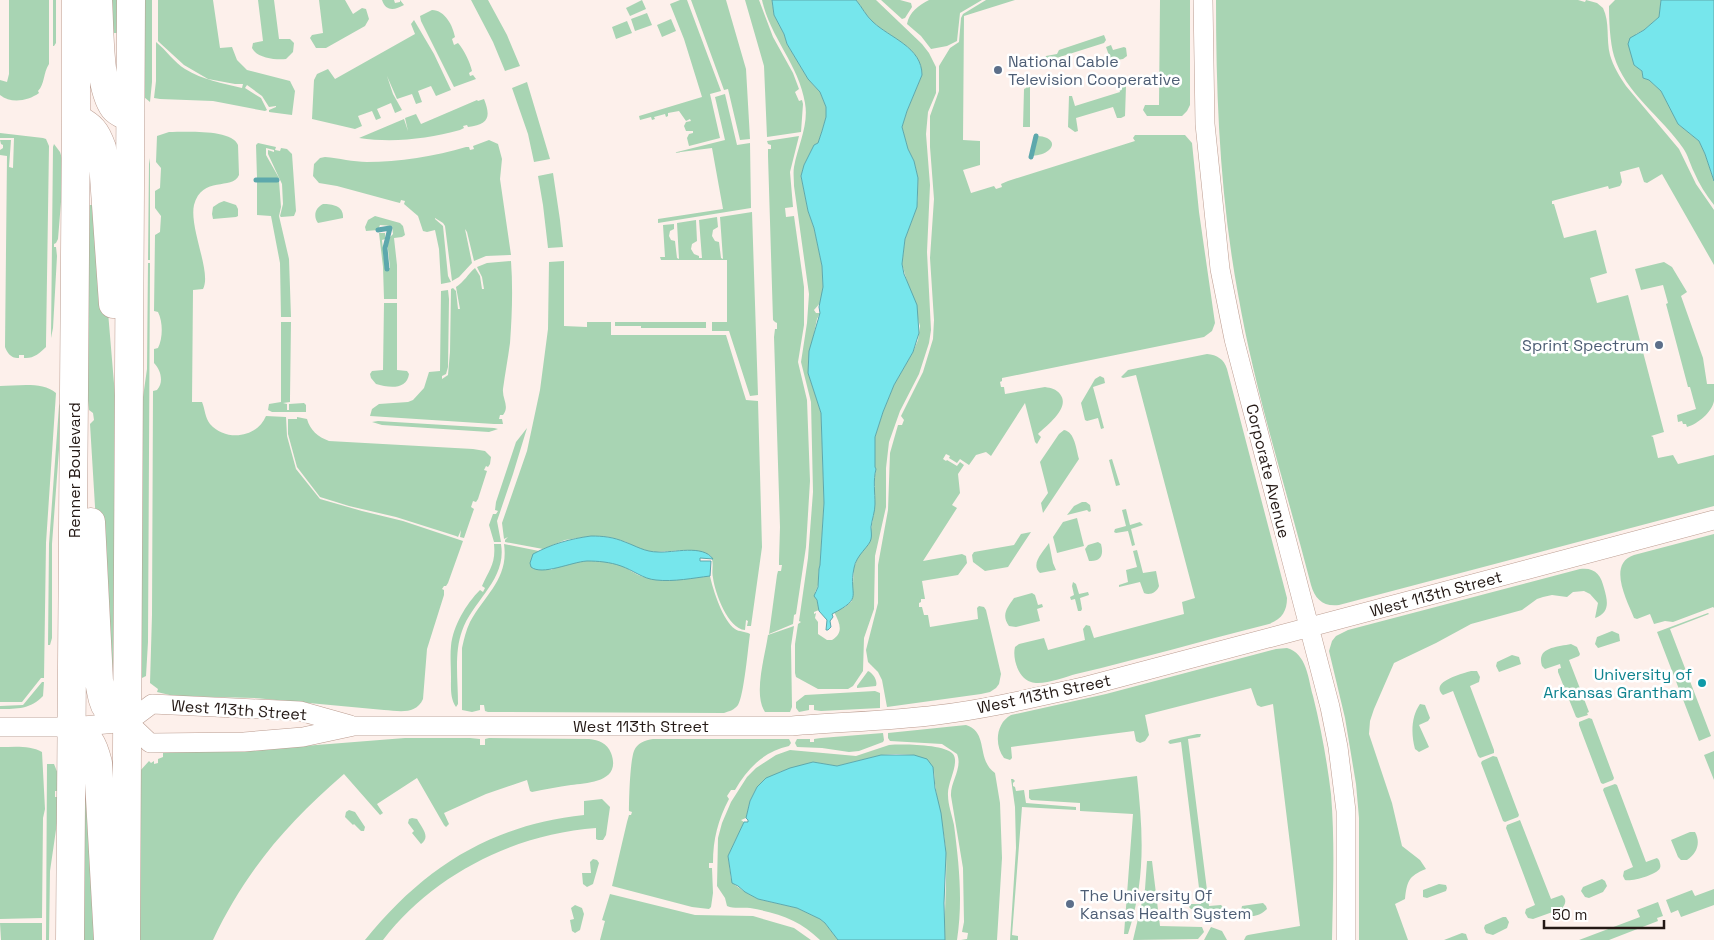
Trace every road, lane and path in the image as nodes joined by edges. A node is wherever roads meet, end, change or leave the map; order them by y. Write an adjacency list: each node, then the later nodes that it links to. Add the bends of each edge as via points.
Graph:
1 (76, 0): 5 (main road, Renner Boulevard)
2 (98, 0): 6 (main road, via 105,87 115,110)
3 (131, 0): 6 (main road)
4 (1203, 0): 10 (street, Corporate Avenue, via 1205,124 1220,269 1236,349)
5 (76, 118): 7 (main road, via 97,134 102,148 118,371); 8 (main road, Renner Boulevard)
6 (130, 118): 7 (main road)
7 (129, 395): 11 (main road)
8 (74, 401): 11 (main road, via 88,472 102,699 112,715); 14 (main road, Renner Boulevard)
9 (1714, 520): 10 (street, West 113th Street)
10 (1309, 628): 12 (street, West 113th Street, via 1087,686 936,715 792,726); 18 (street, Corporate Avenue, via 1330,707 1344,787)
11 (128, 722): 12 (street, West 113th Street, via 152,704 300,711); 12 (street, West 113th Street, via 150,743 244,742 303,737); 14 (street); 17 (main road)
12 (354, 726)
13 (0, 727): 14 (street)
14 (72, 727): 15 (main road, Renner Boulevard); 16 (main road, via 88,737 98,763)
15 (70, 940)
16 (108, 940)
17 (126, 940)
18 (1346, 940)

